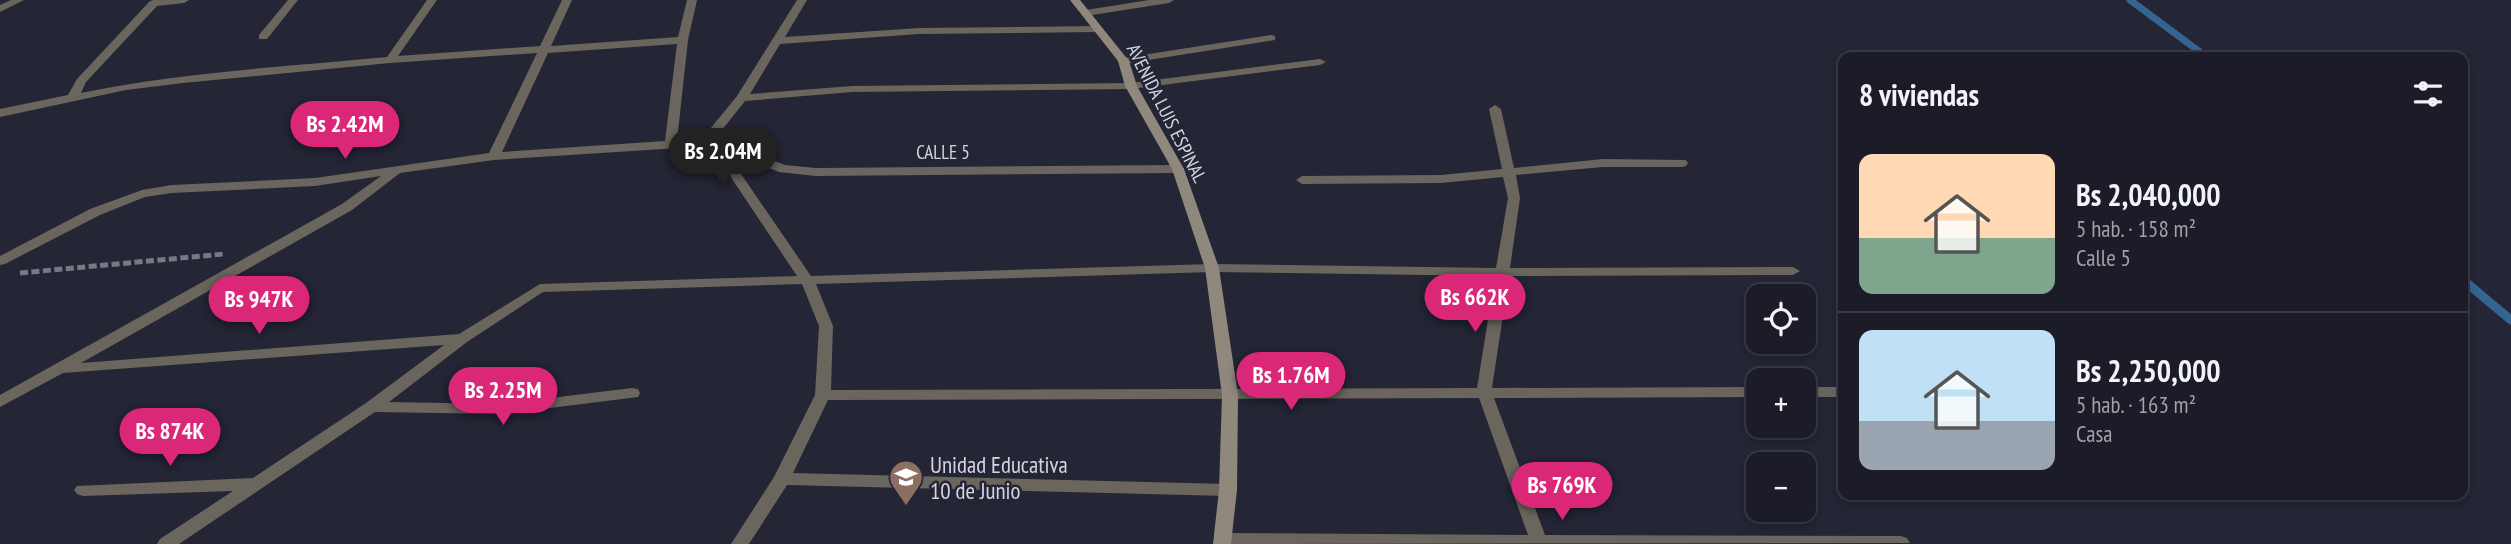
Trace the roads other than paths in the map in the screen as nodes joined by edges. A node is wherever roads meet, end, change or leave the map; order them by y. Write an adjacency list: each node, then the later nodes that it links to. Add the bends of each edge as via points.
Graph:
1 (19, 0): 10 (street)
2 (184, 0): 22 (street, via 154,3 81,81)
3 (293, 0): 13 (street)
4 (432, 0): 18 (street)
5 (567, 0): 17 (street)
6 (692, 0): 15 (street)
7 (802, 0): 16 (street)
8 (1075, 0): 11 (street, AVENIDA LUIS ESPINAL)
9 (1169, 0): 11 (street)
10 (0, 9)
11 (1086, 13): 12 (street, AVENIDA LUIS ESPINAL)
12 (1098, 29): 16 (street, via 919,31); 19 (street, AVENIDA LUIS ESPINAL)
13 (263, 37)
14 (1271, 38): 19 (street)
15 (683, 40): 17 (street); 27 (street)
16 (777, 41): 23 (street)
17 (544, 50): 18 (street); 28 (street)
18 (390, 60): 22 (street, via 183,80)
19 (1123, 61): 21 (street, AVENIDA LUIS ESPINAL)
20 (1320, 62): 21 (street)
21 (1131, 86): 23 (street, via 852,89); 30 (street, AVENIDA LUIS ESPINAL)
22 (73, 97): 25 (street)
23 (742, 98): 26 (street, via 716,129)
24 (1495, 109): 32 (street)
25 (0, 113)
26 (713, 142): 27 (street); 30 (street, CALLE 5, via 783,169 816,172); 38 (street)
27 (671, 144): 28 (street)
28 (495, 156): 31 (street)
29 (1682, 163): 32 (street, via 1603,163)
30 (1178, 169): 35 (street, AVENIDA LUIS ESPINAL)
31 (395, 172): 34 (street, via 142,194 95,212); 40 (street, via 347,207)
32 (1508, 172): 33 (street, via 1441,179); 37 (street, via 1514,198)
33 (1302, 180)
34 (0, 261)
35 (1212, 268): 37 (street); 38 (street); 47 (street, AVENIDA LUIS ESPINAL)
36 (1793, 271): 37 (street)
37 (1503, 272): 41 (street)
38 (808, 282): 39 (street, via 540,288); 46 (street, via 826,326)
39 (461, 339): 40 (street); 49 (street)
40 (60, 369): 48 (street)
41 (1484, 391): 42 (street); 47 (street); 55 (street)
42 (1746, 392)
43 (1816, 392): 44 (street)
44 (1838, 392)
45 (632, 393): 49 (street, via 501,409)
46 (823, 395): 47 (street); 50 (street)
47 (1230, 395): 53 (street, AVENIDA LUIS ESPINAL)
48 (5, 398)
49 (372, 407): 51 (street)
50 (782, 480): 53 (street); 58 (street)
51 (258, 484): 52 (street); 57 (street)
52 (83, 490)
53 (1228, 490): 54 (street, AVENIDA LUIS ESPINAL)
54 (1223, 542): 55 (street)
55 (1539, 543): 56 (street)
56 (1900, 543)
57 (166, 544)
58 (740, 544)

